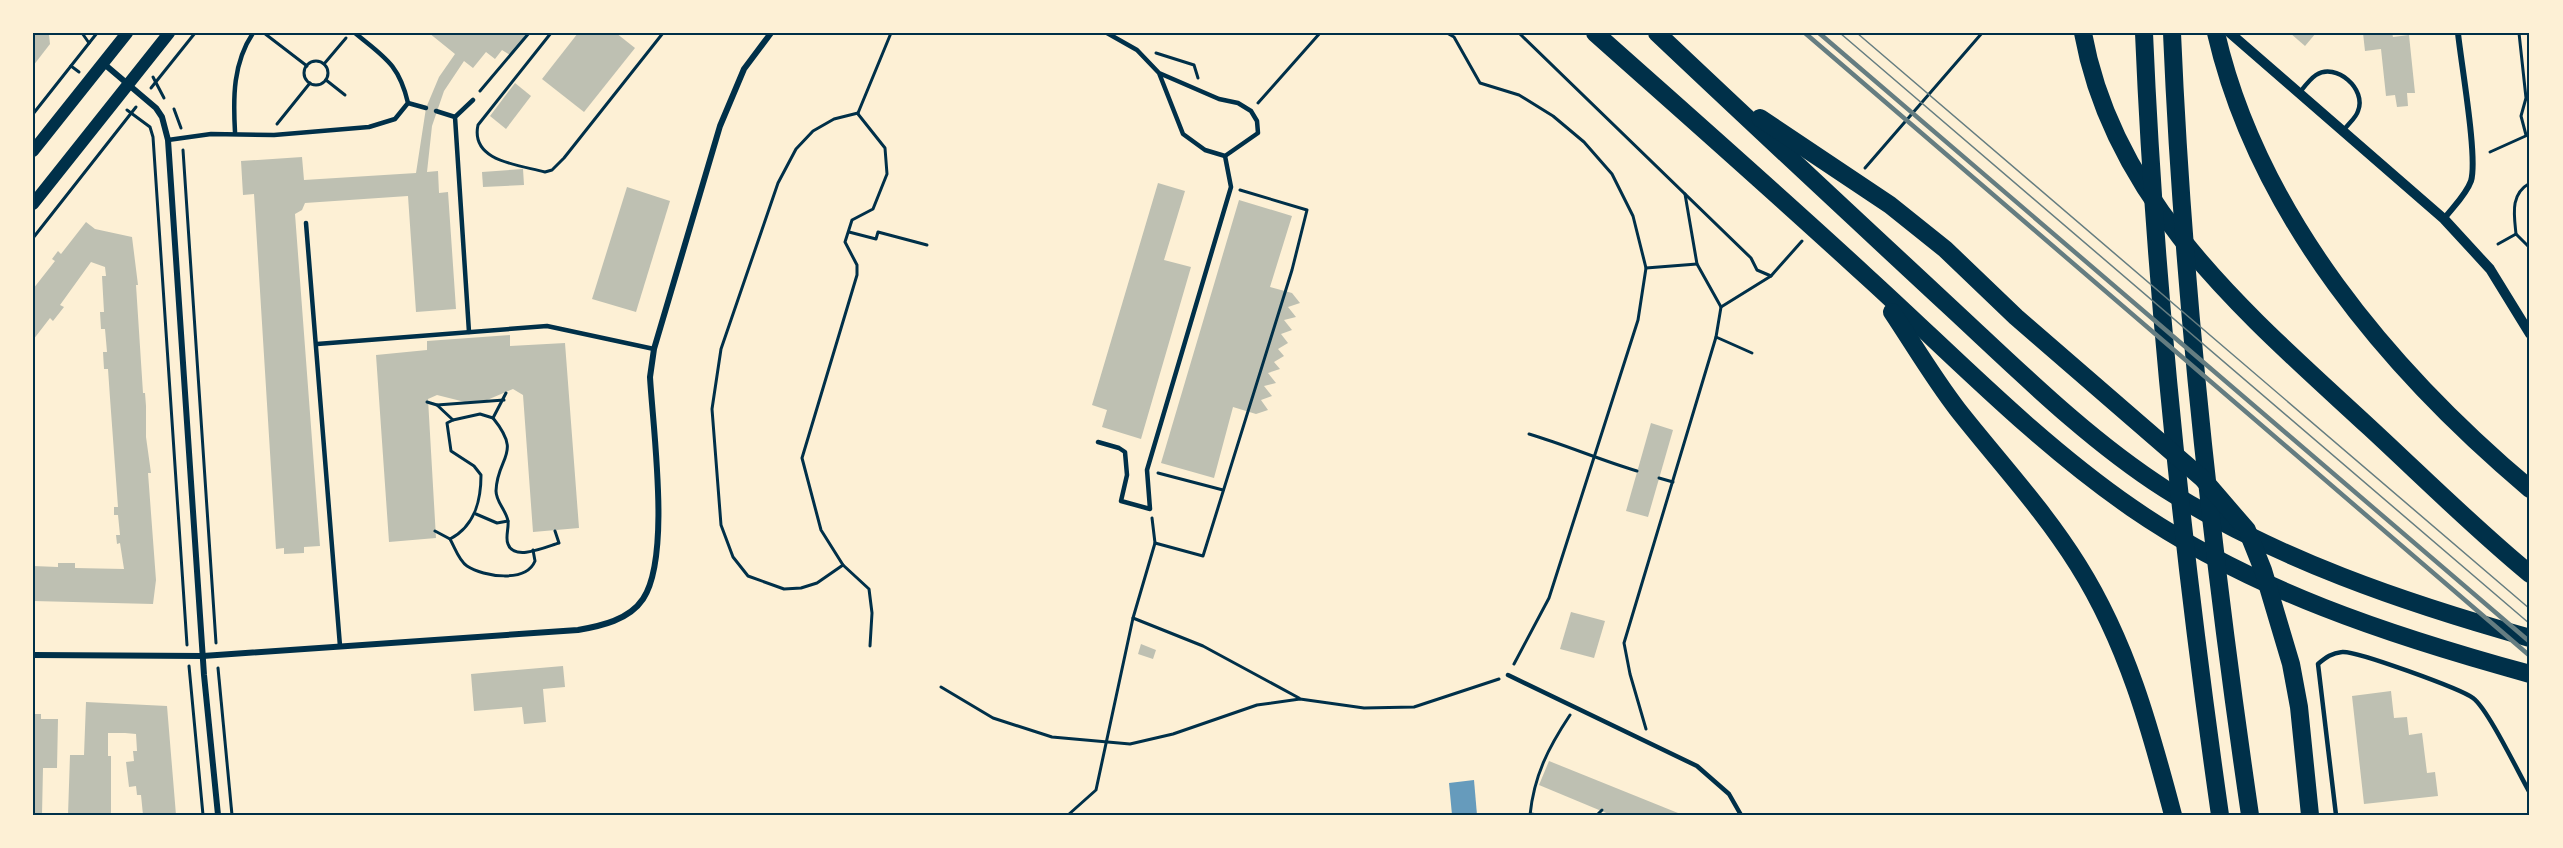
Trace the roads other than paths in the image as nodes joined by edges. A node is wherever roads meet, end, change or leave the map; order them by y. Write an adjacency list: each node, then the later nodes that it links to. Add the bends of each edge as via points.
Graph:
1 (127, 33): 15 (main road)
2 (169, 33): 17 (main road)
3 (253, 33): 26 (lane, via 242,50 236,80)
4 (355, 33): 21 (lane, via 393,66 402,79)
5 (771, 33): 37 (street, via 744,69 720,126)
6 (1107, 33): 16 (lane, via 1137,50)
7 (1595, 33): 33 (highway)
8 (1657, 33): 18 (highway)
9 (2083, 33): 40 (highway, via 2099,91 2125,154 2152,202 2176,234 2281,346)
10 (2144, 33): 51 (highway, via 2158,270 2203,695)
11 (2172, 33): 52 (highway, via 2188,282 2235,713)
12 (2216, 33): 39 (highway, via 2242,119 2301,233 2361,318 2444,410)
13 (2230, 33): 19 (street)
14 (2458, 33): 31 (street, via 2472,154 2471,180)
15 (103, 63): 17 (street); 28 (main road)
16 (1159, 73): 29 (lane, via 1183,134 1205,150); 29 (lane, via 1251,111 1258,134)
17 (128, 84): 27 (street, via 156,108); 30 (main road)
18 (1716, 88): 41 (highway, via 2001,355 2103,443 2165,488 2290,554 2462,619); 53 (highway, via 1890,204 1936,242 2203,479 2247,530 2291,664)
19 (2300, 93): 25 (street); 25 (lane, via 2316,75 2325,72 2339,73 2355,86 2359,110)
20 (473, 99): 24 (lane)
21 (408, 103): 22 (lane); 26 (lane, via 395,119 369,127 274,135)
22 (426, 108)
23 (436, 111): 24 (lane)
24 (455, 117): 34 (lane)
25 (2344, 130): 31 (street)
26 (235, 132): 27 (lane)
27 (168, 140): 44 (street)
28 (33, 151)
29 (1225, 156): 38 (lane, via 1231,187 1147,470 1150,509 1121,501 1127,475 1125,452)
30 (33, 204)
31 (2444, 219): 35 (street, via 2490,269)
32 (306, 223): 36 (lane)
33 (1869, 279): 45 (highway, via 1976,381 2132,508 2252,577 2320,606 2393,634); 50 (highway, via 1957,408 2032,499 2078,566 2129,665)
34 (469, 332): 36 (lane); 37 (lane, via 547,326)
35 (2530, 334)
36 (317, 344): 42 (lane)
37 (654, 349): 42 (street, via 651,377 659,546 655,571 642,601 605,625 578,630)
38 (1098, 442)
39 (2530, 489)
40 (2530, 574)
41 (2530, 638)
42 (340, 646): 44 (street)
43 (33, 655): 44 (street)
44 (204, 656): 48 (street)
45 (2530, 674)
46 (1508, 675): 49 (lane, via 1697,766 1729,794)
47 (2530, 793): 54 (lane, via 2473,699 2389,664 2345,651 2329,655 2318,664)
48 (218, 815)
49 (1741, 815)
50 (2173, 815)
51 (2220, 815)
52 (2250, 815)
53 (2310, 815)
54 (2336, 815)

